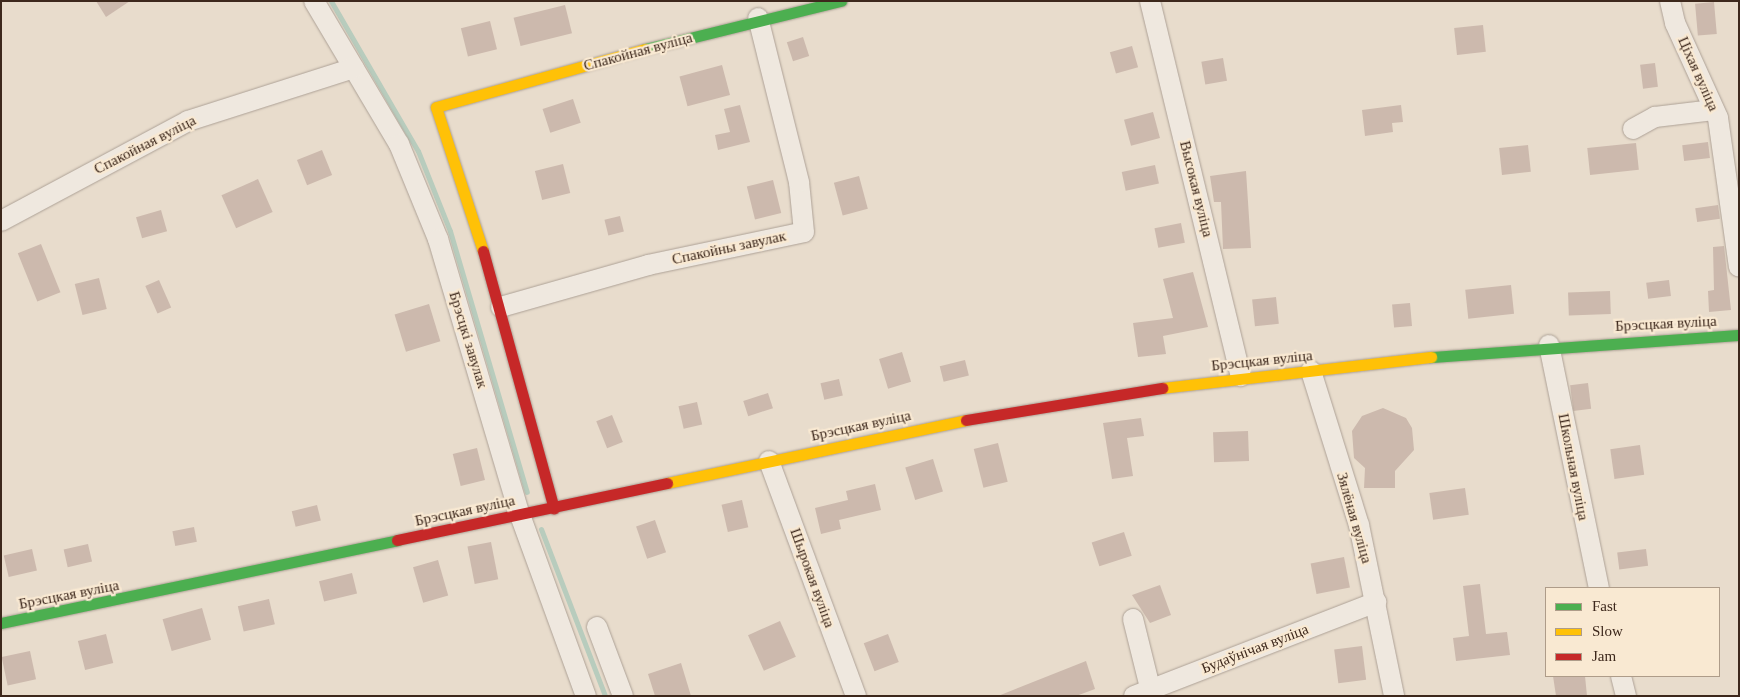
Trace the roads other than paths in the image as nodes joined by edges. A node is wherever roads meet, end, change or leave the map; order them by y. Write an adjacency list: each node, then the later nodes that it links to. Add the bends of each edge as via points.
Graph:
1 (314, 1): 6 (street, Брэсцкі завулак)
2 (841, 1): 5 (street, Спакойная вуліца)
3 (1150, 1): 15 (street, Высокая вуліца)
4 (1670, 1): 7 (street, Ціхая вуліца)
5 (758, 18): 11 (street, Спакойны завулак, via 799,182 804,232 648,265); 11 (street, Спакойная вуліца, via 436,107)
6 (354, 68): 9 (street, Спакойная вуліца, via 188,121); 18 (street, Брэсцкі завулак, via 399,144 438,239)
7 (1714, 110): 8 (street, via 1655,117); 10 (street, Ціхая вуліца)
8 (1633, 129)
9 (1, 221)
10 (1739, 267)
11 (501, 307): 17 (street)
12 (1739, 335): 13 (street, Брэсцкая вуліца)
13 (1550, 345): 14 (street, Брэсцкая вуліца); 19 (street, Школьная вуліца)
14 (1311, 371): 15 (street, Брэсцкая вуліца); 20 (street, Зялёная вуліца, via 1359,524)
15 (1242, 376): 16 (street, Брэсцкая вуліца, via 1011,410)
16 (769, 461): 17 (street, Брэсцкая вуліца); 28 (street, Шырокая вуліца)
17 (554, 508): 18 (street, Брэсцкая вуліца)
18 (520, 515): 22 (street, Брэсцкая вуліца); 26 (street, Брэсцкі завулак)
19 (1600, 587)
20 (1376, 602): 25 (street, Будаўнічая вуліца); 29 (street, Зялёная вуліца)
21 (1133, 619): 25 (street)
22 (1, 623)
23 (597, 627): 27 (street)
24 (1621, 677): 30 (street)
25 (1145, 694)
26 (586, 696)
27 (623, 696)
28 (856, 696)
29 (1394, 696)
30 (1626, 696)

